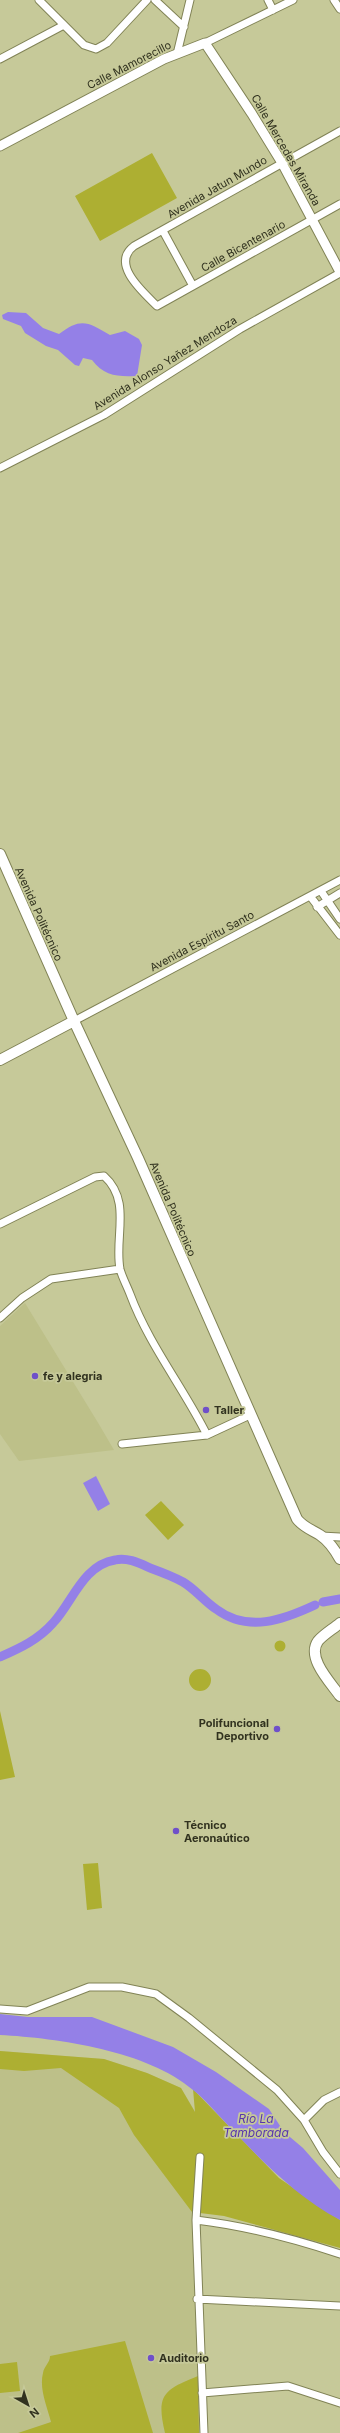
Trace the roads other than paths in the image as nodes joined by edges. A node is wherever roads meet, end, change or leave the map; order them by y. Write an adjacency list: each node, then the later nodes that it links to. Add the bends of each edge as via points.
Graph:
1 (38, 0): 10 (street)
2 (147, 0): 10 (street, via 107,43 96,49 84,45)
3 (154, 0): 11 (street)
4 (190, 0): 11 (street)
5 (268, 0): 9 (street)
6 (293, 0): 9 (street, Calle Mamorecillo)
7 (334, 0): 8 (street)
8 (340, 9)
9 (273, 10): 12 (street, Calle Mamorecillo)
10 (64, 25): 14 (street)
11 (184, 27): 13 (street)
12 (205, 43): 13 (street, Calle Mamorecillo); 17 (street, Calle Mercedes Miranda)
13 (177, 54): 16 (street, Calle Mamorecillo)
14 (0, 60)
15 (340, 131): 17 (street, Avenida Jatun Mundo)
16 (0, 146)
17 (282, 163): 19 (street, Calle Mercedes Miranda); 20 (street, Avenida Jatun Mundo)
18 (340, 204): 19 (street, Calle Bicentenario)
19 (312, 220): 21 (street, Calle Mercedes Miranda); 22 (street, Calle Bicentenario)
20 (163, 231): 22 (street); 23 (street, Avenida Jatun Mundo, via 127,251 124,258 140,289)
21 (340, 272): 24 (street, Avenida Alonso Yañez Mendoza, via 240,329 104,415)
22 (193, 286): 23 (street, Calle Bicentenario)
23 (157, 306)
24 (0, 468)
25 (0, 854): 34 (main road, Avenida Politécnico)
26 (340, 880): 27 (street, Avenida Espíritu Santo)
27 (321, 891): 29 (street, Avenida Espíritu Santo); 30 (street)
28 (340, 893): 30 (street)
29 (310, 896): 31 (street); 34 (street, Avenida Espíritu Santo)
30 (326, 901): 31 (street); 32 (street)
31 (317, 907): 33 (street)
32 (340, 919)
33 (340, 935)
34 (74, 1021): 35 (main road); 39 (main road, Avenida Politécnico, via 138,1158)
35 (0, 1060)
36 (0, 1224): 37 (street, via 95,1177 104,1176 111,1182 117,1195 121,1213)
37 (120, 1269): 38 (street, via 51,1279 22,1298); 40 (street, via 139,1320 189,1399)
38 (0, 1318)
39 (250, 1415): 40 (street); 42 (main road, Avenida Politécnico, via 297,1519)
40 (207, 1435): 41 (street)
41 (122, 1444)
42 (321, 1536): 43 (street); 44 (main road, Avenida Politécnico)
43 (340, 1537)
44 (340, 1559)
45 (340, 1623): 46 (main road, via 318,1642 314,1654)
46 (340, 1696)
47 (0, 2009): 49 (street, via 27,2011 89,1987 122,1987 156,1994 277,2090)
48 (340, 2092): 49 (street, via 319,2103)
49 (304, 2120): 51 (street)
50 (200, 2157): 52 (street)
51 (340, 2174)
52 (196, 2220): 53 (street, via 236,2225 292,2238); 54 (street)
53 (340, 2254)
54 (198, 2299): 55 (street); 56 (street)
55 (340, 2306)
56 (202, 2393): 57 (street, via 288,2386); 58 (street)
57 (340, 2404)
58 (204, 2433)

